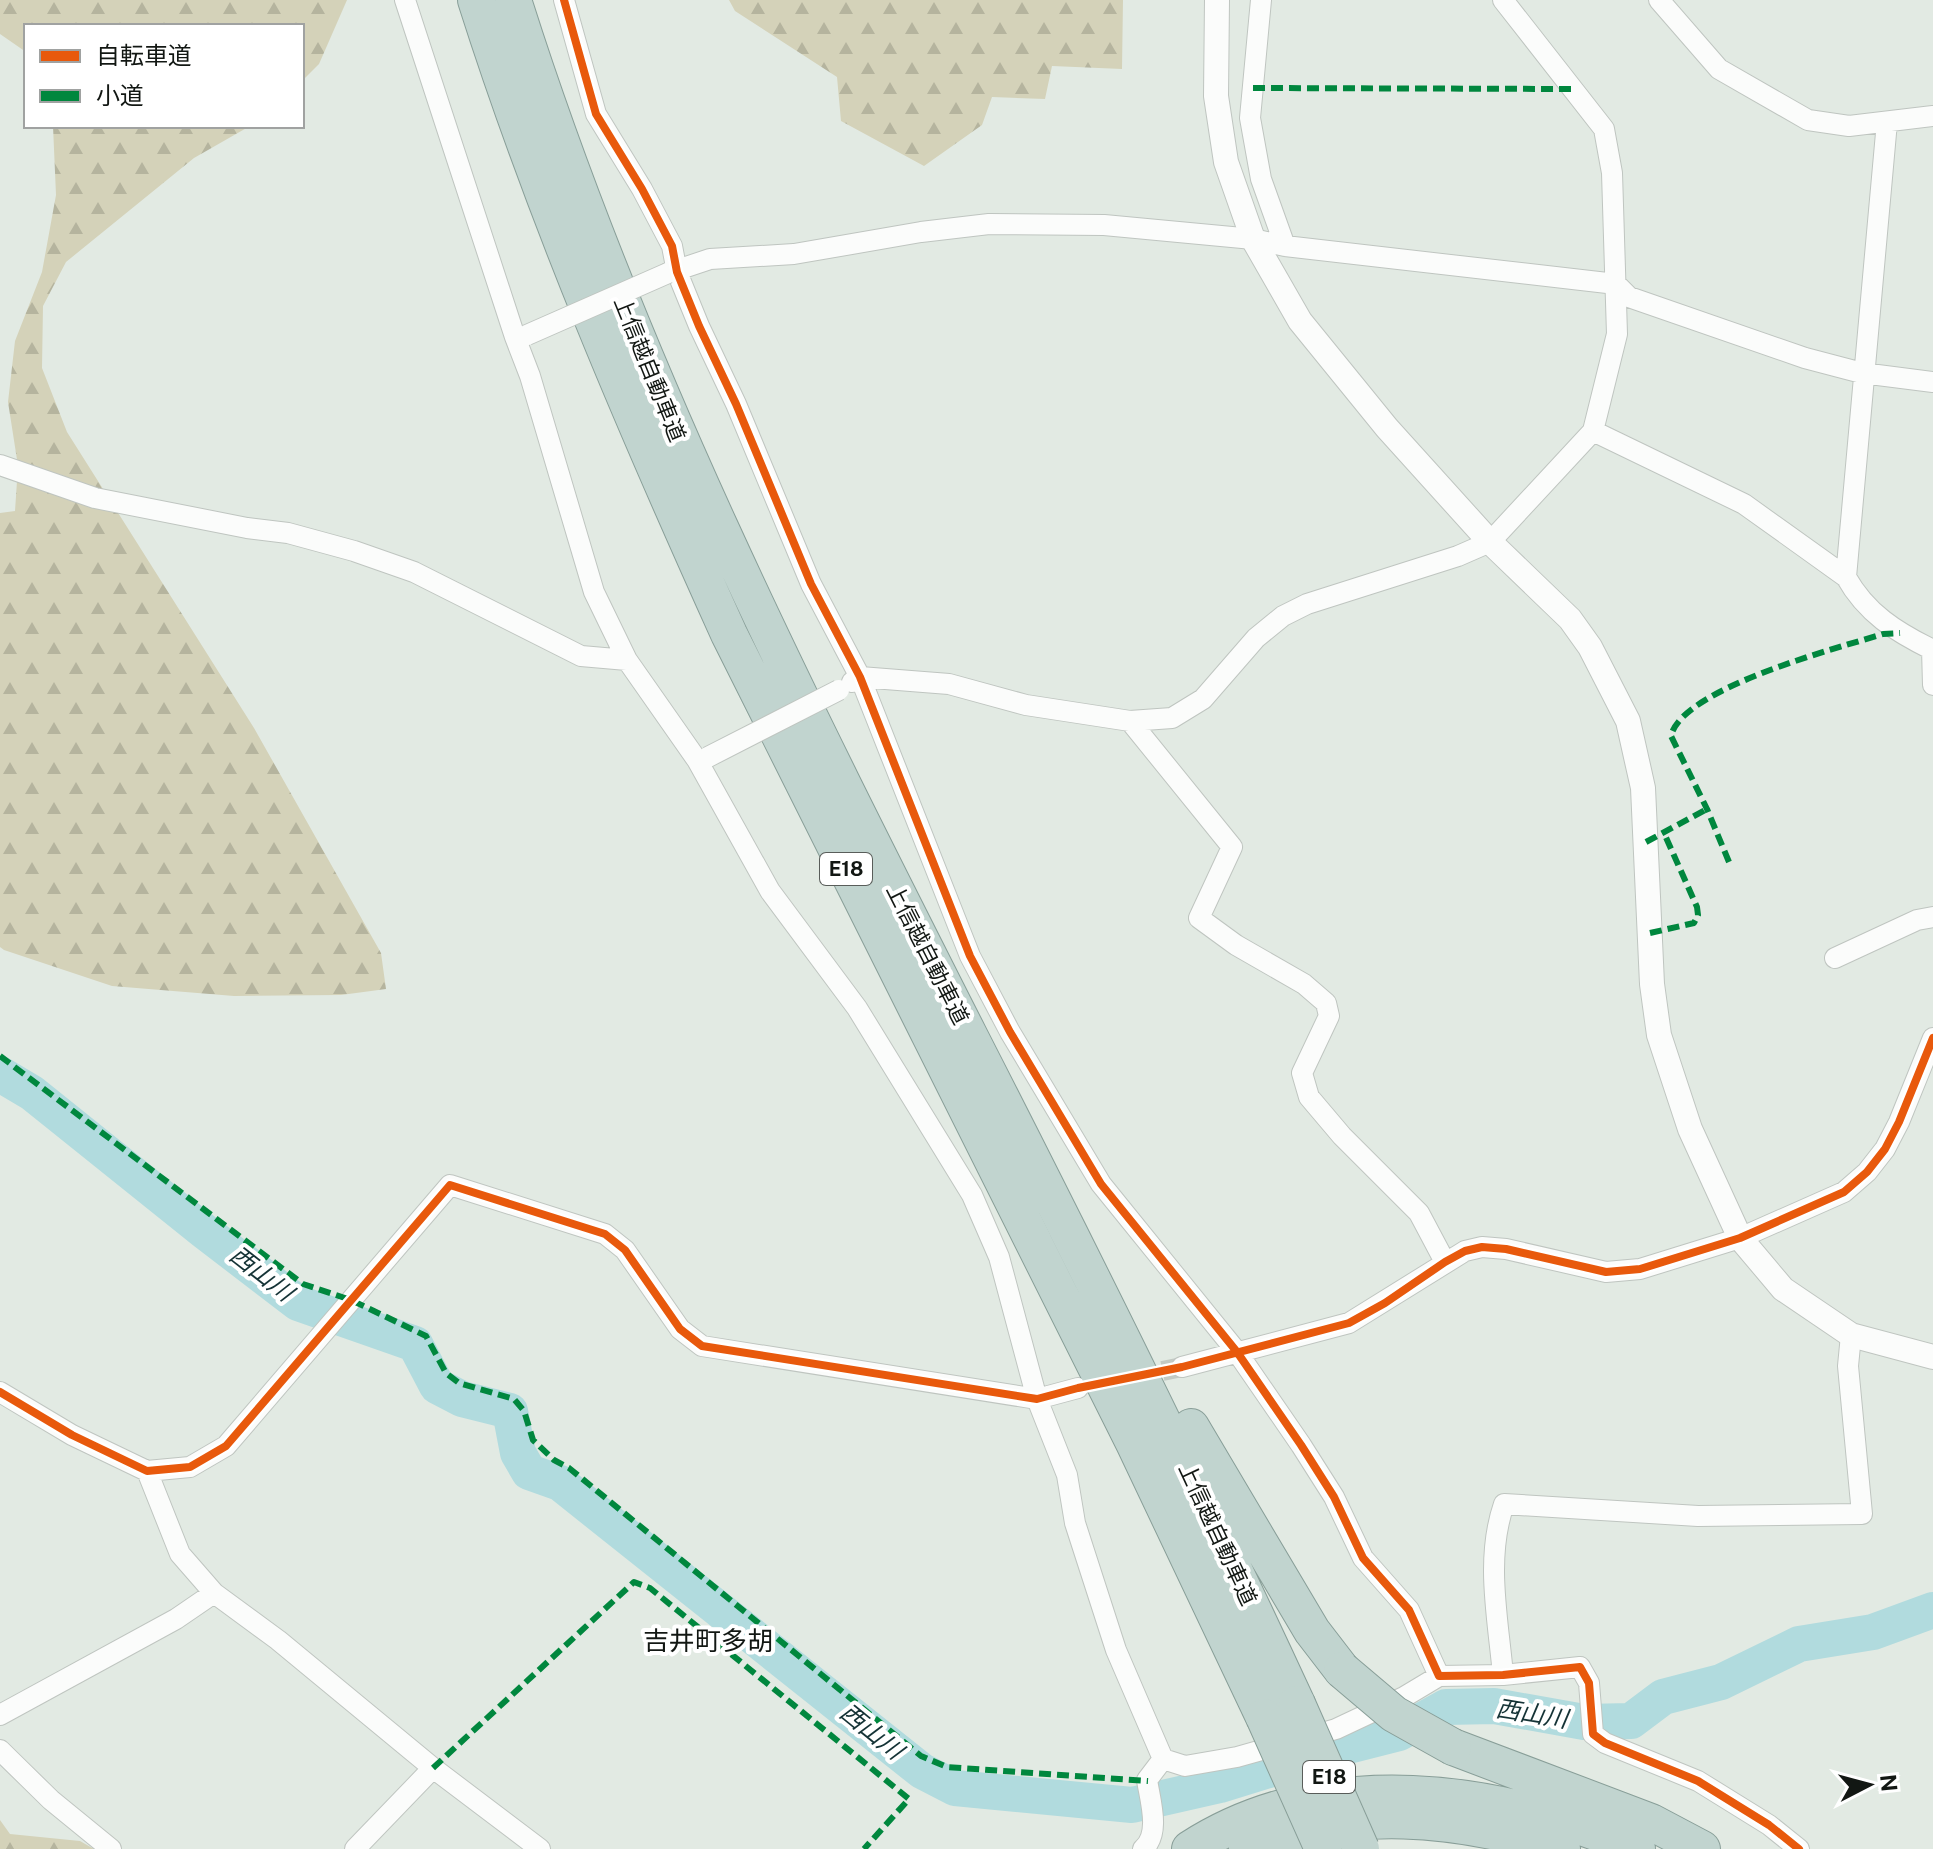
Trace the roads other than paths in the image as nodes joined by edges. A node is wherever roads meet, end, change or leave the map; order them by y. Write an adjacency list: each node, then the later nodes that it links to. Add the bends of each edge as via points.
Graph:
1 (405, 0): 15 (street)
2 (476, 0): 46 (highway, 上信越自動車道 / E18, via 544,199 681,528 790,758 1200,1578)
3 (513, 0): 31 (highway, 上信越自動車道 / E18, via 574,180 705,498 819,739)
4 (564, 0): 13 (street, via 596,114 672,246)
5 (1217, 0): 11 (street, via 1216,96 1226,162)
6 (1261, 0): 12 (street, via 1250,118 1261,179)
7 (1503, 0): 14 (street, via 1604,129 1612,173)
8 (1659, 0): 10 (street, via 1719,69 1808,120 1849,126)
9 (1933, 116): 10 (street)
10 (1887, 122): 16 (street)
11 (1253, 239): 12 (street); 13 (street, via 1104,225 989,224 794,254 710,259); 20 (street, via 1300,321)
12 (1285, 246): 14 (street)
13 (673, 273): 15 (street, bridge); 24 (street, via 736,404 811,584)
14 (1616, 284): 16 (street, via 1629,297); 18 (street, via 1617,334)
15 (521, 336): 23 (street, via 594,592)
16 (1862, 373): 17 (street); 21 (street)
17 (1933, 382)
18 (1593, 431): 20 (street); 21 (street, via 1744,504)
19 (0, 465): 23 (street, via 95,498 288,533 354,551 414,572 581,656)
20 (1490, 542): 26 (street, via 1307,604 1256,638 1203,699 1172,718); 32 (street, via 1570,619 1628,721 1643,788 1659,1035 1690,1129)
21 (1846, 577): 22 (street, via 1870,611)
22 (1933, 650): 25 (street)
23 (627, 660): 27 (street)
24 (860, 677): 26 (street, via 949,684 1026,705); 27 (street, bridge); 35 (street, via 970,956 1010,1032 1101,1184)
25 (1933, 685)
26 (1130, 721): 33 (street, via 1232,847 1199,918 1326,1003 1329,1016 1302,1073 1309,1097 1419,1213)
27 (702, 759): 40 (street, via 770,891 857,1008 972,1195 999,1257)
28 (1933, 917): 29 (street)
29 (1835, 958)
30 (1933, 1038): 32 (street, via 1899,1122 1867,1172 1844,1192)
31 (1010, 1114): 58 (highway, 上信越自動車道 / E18, bridge, via 1167,1427); 61 (highway, bridge, via 1261,1549 1342,1670 1394,1714 1453,1747 1651,1822)
32 (1740, 1238): 33 (street, via 1640,1269 1606,1272 1482,1247); 34 (street, via 1783,1289)
33 (1445, 1262): 35 (street, via 1349,1323)
34 (1851, 1335): 36 (street); 43 (street, via 1848,1366 1862,1514 1698,1516 1504,1504 1492,1563)
35 (1237, 1352): 37 (street); 44 (street, via 1334,1497 1363,1558 1409,1610)
36 (1933, 1357)
37 (1182, 1367)
38 (1078, 1388): 40 (street)
39 (0, 1392): 41 (street)
40 (1037, 1399): 41 (street, via 702,1346 680,1329 625,1250 605,1234 450,1185 226,1446 190,1467); 48 (street, via 1067,1475 1075,1523 1116,1650)
41 (147, 1471): 42 (street, via 180,1554)
42 (214, 1593): 45 (street); 49 (street)
43 (1503, 1675): 44 (street); 62 (street, via 1580,1667 1589,1683 1593,1734 1698,1781)
44 (1439, 1676): 48 (street, via 1336,1729 1237,1757 1185,1766)
45 (0, 1715)
46 (1257, 1718): 56 (highway); 57 (highway, 上信越自動車道 / E18, bridge)
47 (0, 1750): 50 (street)
48 (1163, 1759): 53 (street, via 1147,1780 1154,1825)
49 (433, 1768): 51 (street); 52 (street)
50 (111, 1849)
51 (355, 1849)
52 (540, 1849)
53 (1143, 1849)
54 (1190, 1849): 60 (highway, via 1237,1825 1315,1801 1396,1793 1487,1802 1577,1826)
55 (1247, 1849): 59 (highway, via 1304,1829 1387,1819 1481,1828)
56 (1304, 1849)
57 (1323, 1849)
58 (1361, 1849)
59 (1562, 1849)
60 (1637, 1849)
61 (1702, 1849)
62 (1799, 1849)

